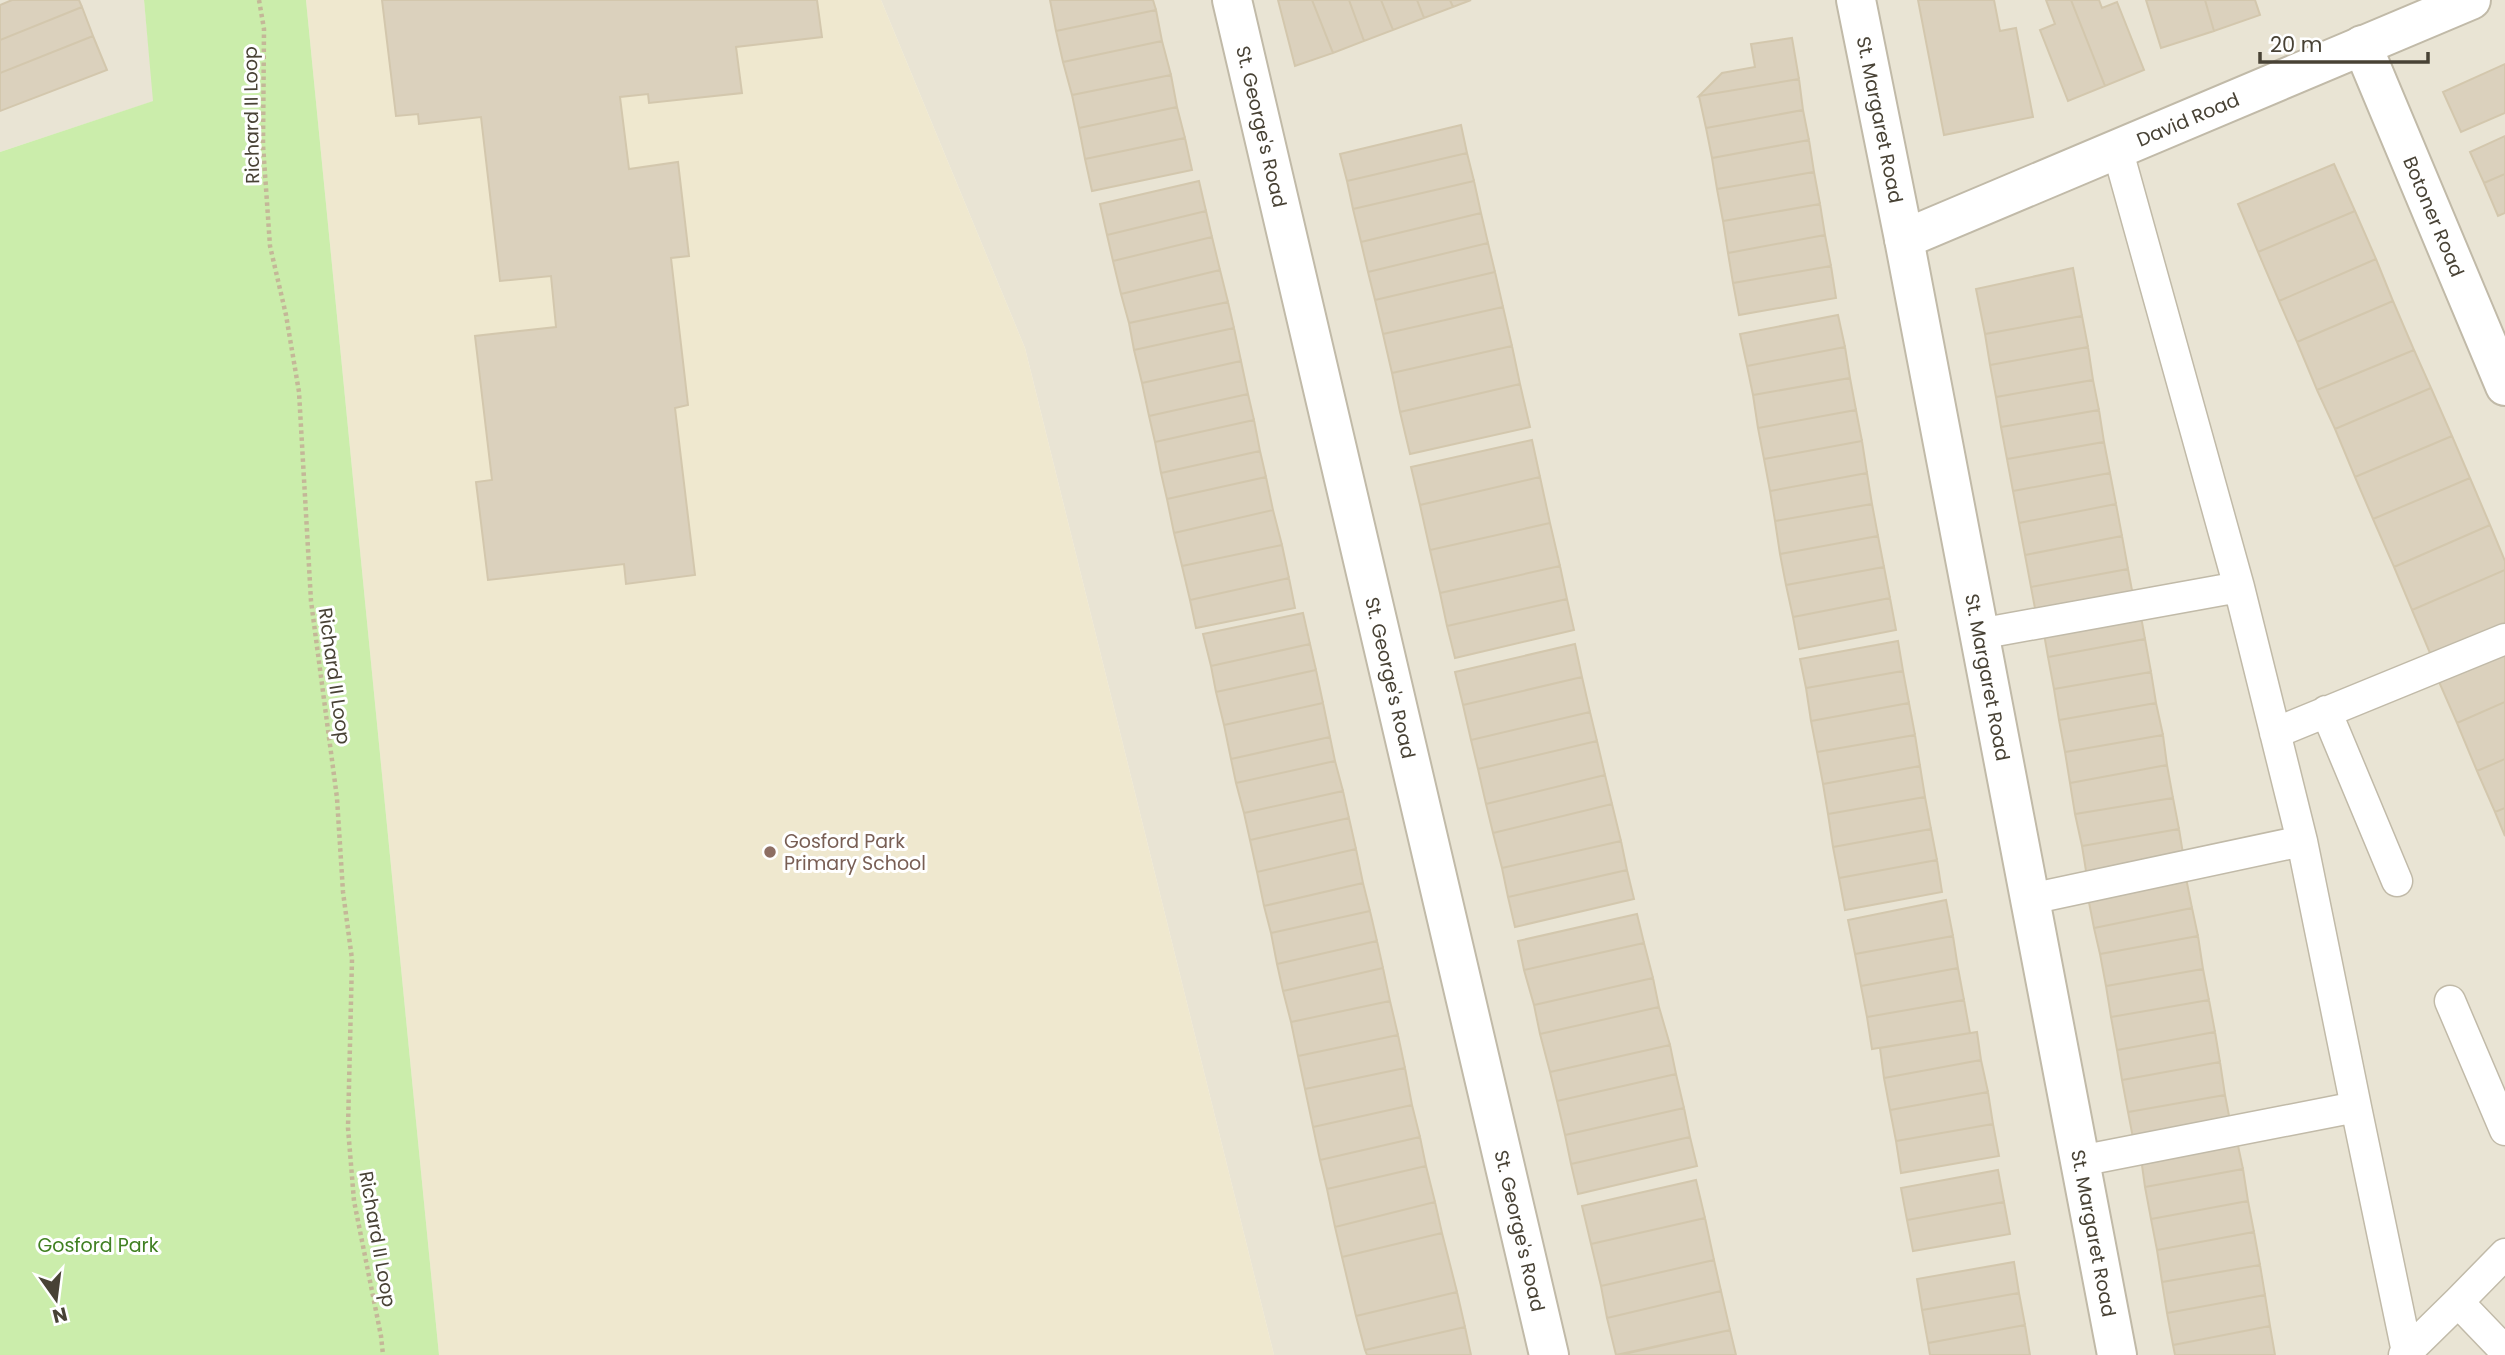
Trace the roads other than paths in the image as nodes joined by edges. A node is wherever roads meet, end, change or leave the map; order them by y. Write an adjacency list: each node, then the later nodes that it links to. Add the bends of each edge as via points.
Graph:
1 (1232, 0): 24 (street, St. George's Road)
2 (1856, 0): 6 (street, St. Margaret Road)
3 (2472, 0): 4 (street, David Road)
4 (2362, 45): 5 (street, David Road); 7 (street, Botoner Road)
5 (2117, 148): 6 (street, David Road); 8 (lane)
6 (1904, 239): 9 (street, St. Margaret Road)
7 (2505, 386)
8 (2239, 587): 9 (lane); 12 (lane)
9 (1979, 634): 15 (street, St. Margaret Road)
10 (2505, 639): 11 (lane)
11 (2326, 711): 12 (lane); 14 (lane)
12 (2275, 733): 13 (lane)
13 (2302, 841): 15 (lane); 17 (lane)
14 (2397, 881)
15 (2030, 900): 19 (street, St. Margaret Road)
16 (2450, 1001): 18 (lane)
17 (2356, 1107): 19 (lane); 23 (lane)
18 (2505, 1130)
19 (2080, 1161): 25 (street, St. Margaret Road)
20 (2505, 1254): 21 (lane)
21 (2458, 1302): 22 (lane); 23 (lane)
22 (2505, 1351)
23 (2406, 1353)
24 (1549, 1355)
25 (2117, 1355)

